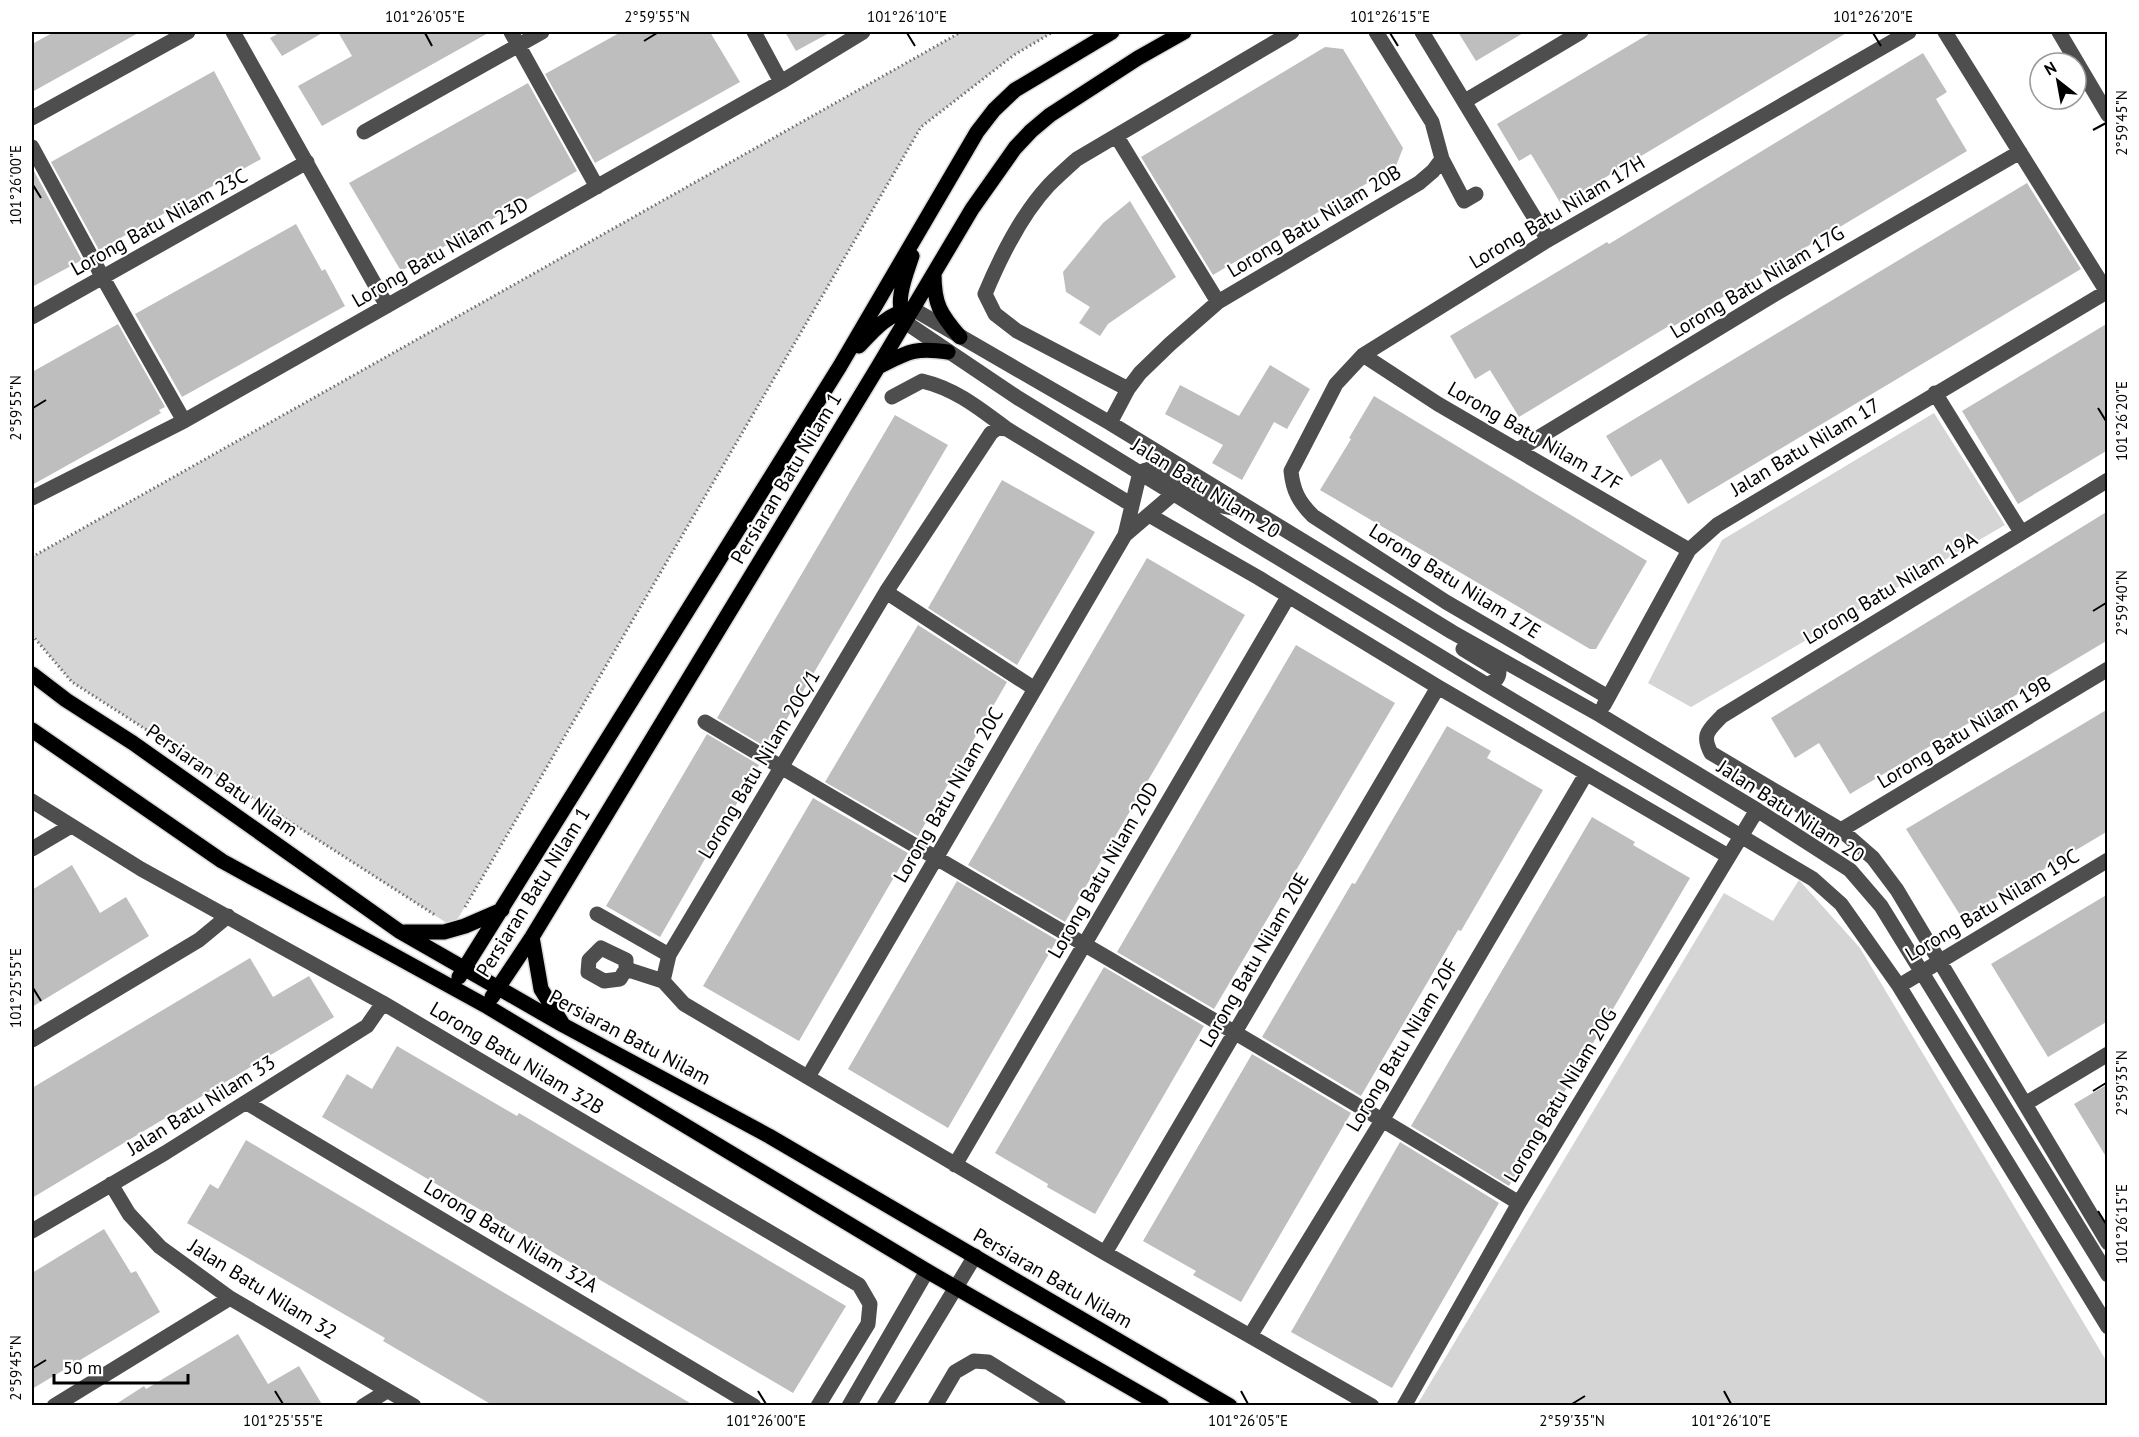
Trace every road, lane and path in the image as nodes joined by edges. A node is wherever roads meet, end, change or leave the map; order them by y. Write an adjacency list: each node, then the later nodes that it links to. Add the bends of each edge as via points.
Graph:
1 (188, 32): 24 (street)
2 (233, 32): 30 (street)
3 (542, 32): 18 (street)
4 (754, 32): 20 (street)
5 (863, 32): 20 (street, Lorong Batu Nilam 23D)
6 (962, 32): 65 (path)
7 (1053, 32): 90 (path, via 1014,55 921,127)
8 (1112, 32): 33 (main road, Persiaran Batu Nilam 1, via 1016,90 993,110)
9 (1163, 32): 19 (main road)
10 (1184, 32): 19 (main road, Persiaran Batu Nilam 1)
11 (1292, 32): 26 (street)
12 (1376, 32): 29 (street, via 1432,122)
13 (1422, 32): 22 (street)
14 (1581, 32): 22 (street)
15 (1909, 32): 34 (street, Lorong Batu Nilam 17H)
16 (1945, 32): 28 (street)
17 (2059, 32): 21 (street)
18 (514, 38): 25 (street); 31 (street)
19 (1138, 58): 35 (main road, Persiaran Batu Nilam 1, via 1031,131 972,208)
20 (781, 82): 31 (street, Lorong Batu Nilam 23D)
21 (2102, 91): 23 (street)
22 (1465, 101): 34 (street)
23 (2108, 115)
24 (32, 118)
25 (364, 132)
26 (1117, 137): 38 (street); 47 (street, via 1077,159 1048,186 999,262 985,294 995,314 1017,331)
27 (32, 147): 36 (street)
28 (2020, 152): 37 (street); 53 (street, Lorong Batu Nilam 17G)
29 (1442, 159): 32 (street, via 1464,201); 38 (street, Lorong Batu Nilam 20B, via 1419,183)
30 (307, 162): 36 (street, Lorong Batu Nilam 23C); 39 (street)
31 (597, 187): 39 (street, Lorong Batu Nilam 23D)
32 (1476, 194)
33 (920, 231): 40 (main road, via 904,281); 45 (main road, Persiaran Batu Nilam 1)
34 (1548, 240): 44 (street, Lorong Batu Nilam 17H)
35 (934, 271): 40 (main road, Persiaran Batu Nilam 1); 42 (main road, via 934,295 946,321)
36 (103, 278): 41 (street, Lorong Batu Nilam 23C); 50 (street)
37 (2107, 292): 48 (street, Jalan Batu Nilam 17)
38 (1218, 302): 47 (street, Lorong Batu Nilam 20B, via 1140,373)
39 (387, 306): 50 (street, Lorong Batu Nilam 23D)
40 (906, 314): 42 (street, Jalan Batu Nilam 20); 43 (street, Jalan Batu Nilam 20); 45 (main road, via 883,321); 46 (main road, Persiaran Batu Nilam 1)
41 (32, 317)
42 (960, 337): 51 (street, Jalan Batu Nilam 20)
43 (948, 352): 46 (main road, via 913,351); 54 (street, Jalan Batu Nilam 20)
44 (1362, 355): 53 (street, Lorong Batu Nilam 17F); 56 (street, Lorong Batu Nilam 17H, via 1335,384 1291,471)
45 (840, 366): 91 (main road, Persiaran Batu Nilam 1)
46 (878, 367): 96 (main road, Persiaran Batu Nilam 1)
47 (1128, 389): 51 (street, Lorong Batu Nilam 20B)
48 (1935, 393): 62 (street); 64 (street, Jalan Batu Nilam 17, via 1717,525)
49 (892, 397): 52 (street, via 922,381 942,386 963,397)
50 (184, 421): 58 (street, Lorong Batu Nilam 23D)
51 (1110, 423): 60 (street, Jalan Batu Nilam 20)
52 (1003, 429): 59 (street); 66 (street, Lorong Batu Nilam 20C/1, via 991,433)
53 (1518, 450): 64 (street, Lorong Batu Nilam 17F)
54 (1140, 472): 57 (street, Jalan Batu Nilam 20); 59 (street); 60 (street, via 1159,470 1217,505)
55 (2108, 480): 62 (street, Lorong Batu Nilam 19A)
56 (1293, 487): 75 (street, Lorong Batu Nilam 17E, via 1300,504 1313,516 1446,602)
57 (1173, 494): 61 (street); 72 (street, Jalan Batu Nilam 20)
58 (32, 498)
59 (1132, 505): 63 (street)
60 (1253, 511): 68 (street, Jalan Batu Nilam 20)
61 (1149, 515): 63 (street); 67 (street)
62 (2021, 532): 84 (street, Lorong Batu Nilam 19A, via 1722,716 1707,733 1711,753)
63 (1125, 535): 74 (street, Lorong Batu Nilam 20C)
64 (1689, 550): 75 (street, Jalan Batu Nilam 17)
65 (32, 557)
66 (886, 592): 74 (street); 79 (street, Lorong Batu Nilam 20C/1)
67 (1288, 597): 73 (street); 97 (street, Lorong Batu Nilam 20D)
68 (1452, 632): 72 (street, Jalan Batu Nilam 20, via 1458,646 1499,671 1497,680); 76 (street, Jalan Batu Nilam 20)
69 (32, 635): 94 (path, via 72,682)
70 (2108, 669): 84 (street, Lorong Batu Nilam 19B)
71 (32, 674): 95 (main road, Persiaran Batu Nilam)
72 (1487, 685): 85 (street, Jalan Batu Nilam 20)
73 (1438, 687): 80 (street); 110 (street, Lorong Batu Nilam 20E)
74 (1035, 689): 88 (street, Lorong Batu Nilam 20C)
75 (1608, 697): 76 (street, Jalan Batu Nilam 17)
76 (1600, 715): 82 (street, Jalan Batu Nilam 20)
77 (705, 722): 79 (street)
78 (32, 730): 106 (main road, via 222,861)
79 (782, 768): 88 (street); 98 (street, Lorong Batu Nilam 20C/1)
80 (1586, 774): 87 (street); 116 (street, Lorong Batu Nilam 20F)
81 (32, 801): 83 (street, Lorong Batu Nilam 32B)
82 (1757, 810): 85 (street, Lorong Batu Nilam 20G); 102 (street, Jalan Batu Nilam 20, via 1850,870 1881,906)
83 (71, 826): 86 (street); 93 (street, Lorong Batu Nilam 32B)
84 (1841, 831): 99 (street, via 1873,858)
85 (1741, 835): 87 (street, Lorong Batu Nilam 20G); 104 (street, Jalan Batu Nilam 20, via 1813,879 1841,904)
86 (32, 849)
87 (1728, 856): 119 (street, Lorong Batu Nilam 20G)
88 (936, 859): 97 (street); 113 (street, Lorong Batu Nilam 20C)
89 (2108, 860): 99 (street, Lorong Batu Nilam 19C)
90 (465, 907)
91 (502, 910): 95 (main road, via 444,932); 100 (main road, Persiaran Batu Nilam 1)
92 (597, 914): 98 (street)
93 (228, 916): 107 (street, Lorong Batu Nilam 32B); 111 (street, via 199,940)
94 (443, 921)
95 (399, 931): 100 (main road, Persiaran Batu Nilam)
96 (531, 937): 105 (main road, Persiaran Batu Nilam 1); 109 (main road, via 541,988)
97 (1084, 944): 110 (street); 117 (street, Lorong Batu Nilam 20D)
98 (669, 955): 103 (street, Lorong Batu Nilam 20C/1)
99 (1940, 962): 102 (street, Lorong Batu Nilam 19C); 115 (street)
100 (464, 969): 105 (main road, Persiaran Batu Nilam); 106 (main road, Persiaran Batu Nilam 1)
101 (626, 969): 103 (street)
102 (1922, 972): 104 (street, Lorong Batu Nilam 19C); 125 (street, Jalan Batu Nilam 20)
103 (663, 981): 113 (street, via 684,1004)
104 (1899, 986): 128 (street, Jalan Batu Nilam 20)
105 (497, 988): 108 (main road, Persiaran Batu Nilam 1); 109 (main road, Persiaran Batu Nilam)
106 (453, 989): 108 (main road)
107 (383, 1003): 114 (street, Jalan Batu Nilam 33, via 367,1026); 135 (street, Lorong Batu Nilam 32B, via 859,1285 870,1304 868,1324)
108 (488, 1007): 124 (main road)
109 (563, 1025): 123 (main road, Persiaran Batu Nilam, via 769,1136)
110 (1236, 1032): 116 (street); 122 (street, Lorong Batu Nilam 20E)
111 (32, 1040)
112 (2108, 1054): 115 (street)
113 (808, 1077): 117 (street)
114 (247, 1103): 118 (street, Jalan Batu Nilam 33); 134 (street, Lorong Batu Nilam 32A)
115 (2025, 1104): 121 (street)
116 (1383, 1119): 119 (street); 129 (street, Lorong Batu Nilam 20F)
117 (955, 1165): 122 (street)
118 (111, 1184): 120 (street, Jalan Batu Nilam 33); 127 (street, Jalan Batu Nilam 32, via 129,1214 153,1241)
119 (1519, 1203): 143 (street, Lorong Batu Nilam 20G)
120 (32, 1231)
121 (2107, 1243)
122 (1105, 1254): 129 (street)
123 (975, 1256): 126 (street); 141 (main road, Persiaran Batu Nilam)
124 (927, 1271): 126 (main road); 136 (street)
125 (2108, 1275)
126 (956, 1287): 137 (street); 140 (main road)
127 (230, 1298): 130 (street, Jalan Batu Nilam 32); 131 (street)
128 (2108, 1327)
129 (1250, 1336): 142 (street)
130 (387, 1390): 132 (street); 133 (street, Jalan Batu Nilam 32)
131 (54, 1406)
132 (363, 1406)
133 (414, 1406)
134 (754, 1406)
135 (818, 1406)
136 (849, 1406)
137 (884, 1406)
138 (935, 1406): 139 (street, via 956,1372 974,1361 988,1362)
139 (1059, 1406)
140 (1161, 1406)
141 (1230, 1406)
142 (1372, 1406)
143 (1404, 1406)

